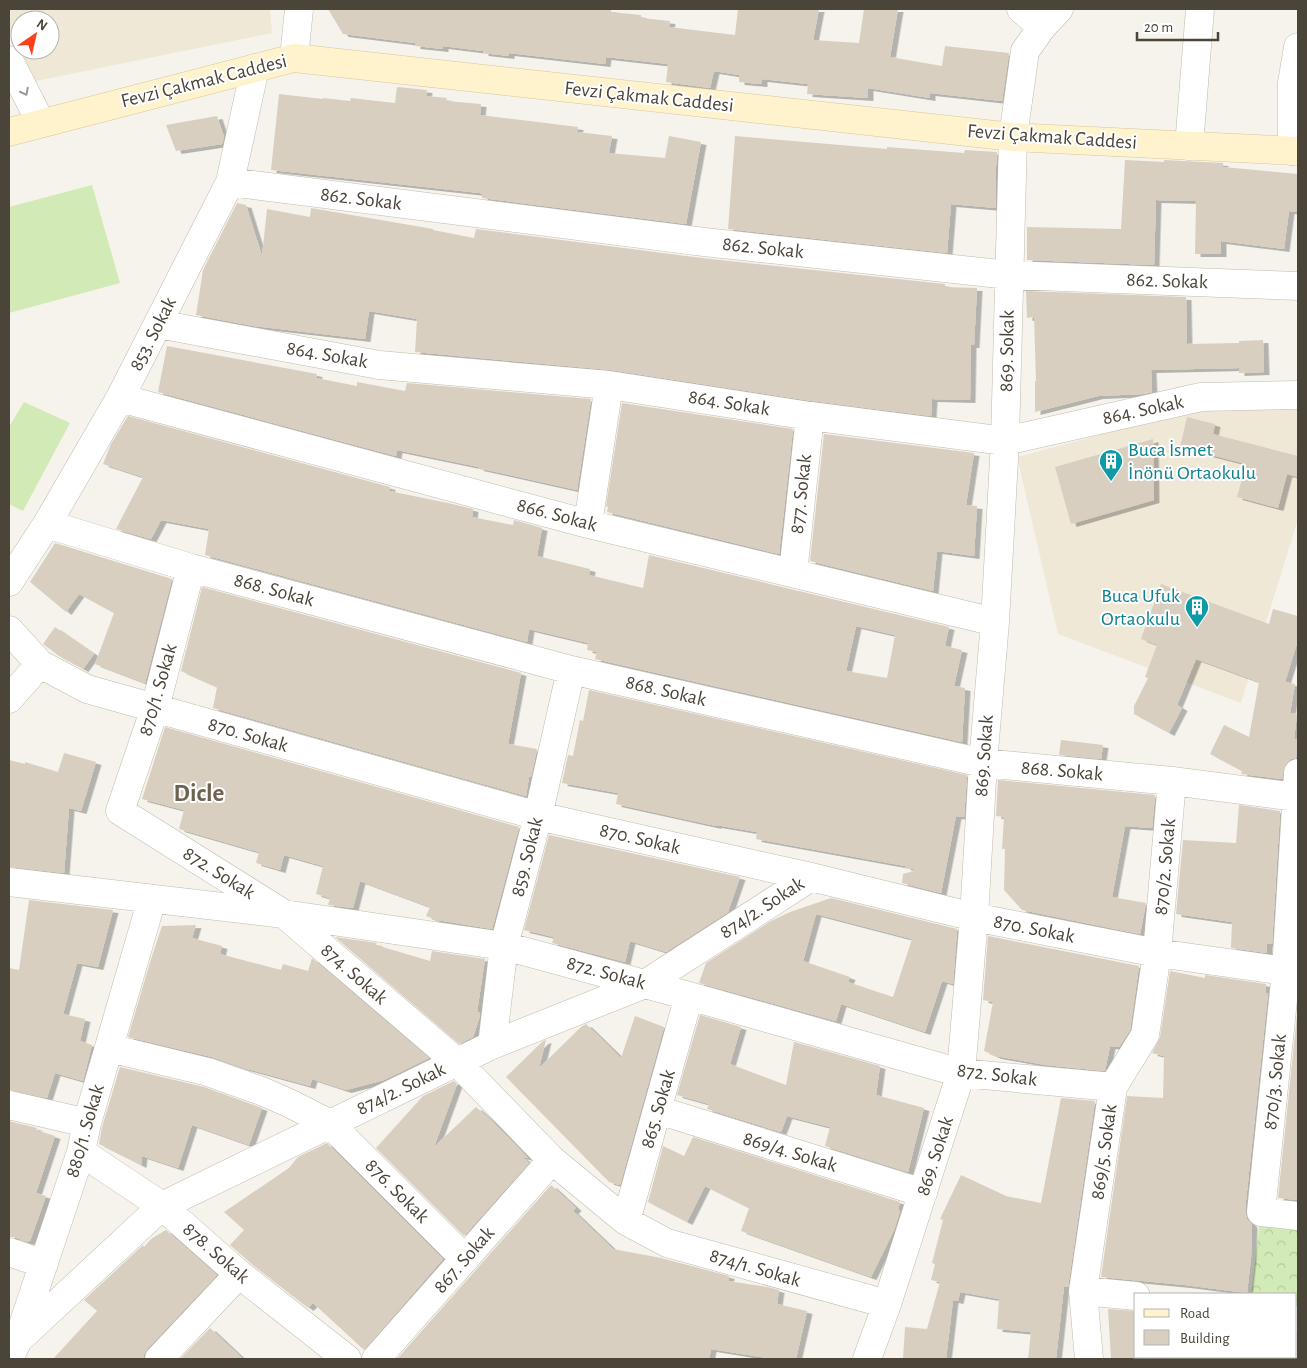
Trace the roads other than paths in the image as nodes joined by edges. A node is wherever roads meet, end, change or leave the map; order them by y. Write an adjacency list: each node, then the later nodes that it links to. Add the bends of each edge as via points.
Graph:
1 (298, 9): 6 (street)
2 (1021, 9): 4 (street)
3 (1200, 9): 12 (street)
4 (1050, 18): 11 (street, 869. Sokak, via 1025,51)
5 (1298, 47): 13 (street, via 1292,83)
6 (294, 58): 8 (main road, Fevzi Çakmak Caddesi); 11 (main road, Fevzi Çakmak Caddesi)
7 (9, 60): 9 (street, one-way to 9)
8 (255, 68): 9 (main road, Fevzi Çakmak Caddesi); 14 (street, 853. Sokak)
9 (41, 123): 10 (main road, Fevzi Çakmak Caddesi)
10 (9, 132)
11 (1013, 137): 12 (main road, Fevzi Çakmak Caddesi); 15 (street, 869. Sokak)
12 (1189, 146): 13 (main road, Fevzi Çakmak Caddesi)
13 (1295, 151)
14 (230, 182): 15 (street, 862. Sokak, via 704,242); 17 (street, 853. Sokak)
15 (1009, 274): 16 (street, 862. Sokak); 22 (street, 869. Sokak)
16 (1298, 286)
17 (158, 324): 18 (street, 864. Sokak, via 378,365); 20 (street, 853. Sokak)
18 (609, 385): 21 (street, 864. Sokak); 24 (street)
19 (1298, 395): 22 (street, 864. Sokak, via 1201,397)
20 (120, 398): 23 (street, 853. Sokak); 24 (street, 866. Sokak)
21 (810, 416): 22 (street, 864. Sokak); 26 (street, 877. Sokak)
22 (1005, 440): 28 (street, 869. Sokak)
23 (46, 524): 25 (street, 868. Sokak); 27 (street, 853. Sokak)
24 (588, 524): 26 (street, 866. Sokak)
25 (191, 568): 31 (street, 868. Sokak); 33 (street, 870/1. Sokak)
26 (793, 573): 28 (street, 866. Sokak)
27 (9, 582)
28 (995, 622): 34 (street, 869. Sokak)
29 (9, 630): 30 (street, 870. Sokak)
30 (40, 664): 32 (street); 33 (street, 870. Sokak, via 87,689)
31 (570, 670): 34 (street, 868. Sokak); 38 (street, 859. Sokak)
32 (9, 699)
33 (155, 708): 37 (street, 870/1. Sokak); 38 (street, 870. Sokak)
34 (983, 763): 35 (street, 868. Sokak); 43 (street, 869. Sokak)
35 (1172, 781): 36 (street, 868. Sokak); 45 (street, 870/2. Sokak)
36 (1298, 785): 46 (street, 870/3. Sokak)
37 (120, 811): 42 (street, 872. Sokak)
38 (538, 816): 39 (street, 870. Sokak); 44 (street, 859. Sokak)
39 (812, 877): 43 (street, 870. Sokak); 47 (street, 874/2. Sokak)
40 (9, 882): 41 (street)
41 (152, 899): 42 (street); 50 (street, 880/1. Sokak)
42 (284, 914): 44 (street, 872. Sokak); 51 (street, 874. Sokak)
43 (974, 917): 45 (street, 870. Sokak); 52 (street, 869. Sokak)
44 (504, 946): 47 (street, 872. Sokak); 49 (street, 859. Sokak)
45 (1157, 953): 46 (street, 870. Sokak); 53 (street, 869/5. Sokak, via 1145,1035)
46 (1292, 972): 62 (street, 870/3. Sokak, via 1261,1212)
47 (645, 984): 48 (street, 872. Sokak); 49 (street, 874/2. Sokak)
48 (689, 996): 52 (street, 872. Sokak); 55 (street, 865. Sokak)
49 (492, 1045): 51 (street, 874/2. Sokak)
50 (109, 1048): 56 (street, 880/1. Sokak); 57 (street, 876. Sokak, via 208,1072 292,1104)
51 (457, 1062): 57 (street, 874/2. Sokak); 59 (street, 874. Sokak)
52 (961, 1073): 53 (street, 872. Sokak); 60 (street, 869. Sokak)
53 (1113, 1087): 68 (street, 869/5. Sokak)
54 (9, 1105): 56 (street)
55 (658, 1110): 60 (street, 869/4. Sokak); 63 (street, 865. Sokak)
56 (87, 1124): 58 (street, 880/1. Sokak)
57 (330, 1124): 61 (street, 874/2. Sokak); 65 (street, 876. Sokak)
58 (81, 1152): 61 (street, 878. Sokak); 66 (street, 880/1. Sokak)
59 (552, 1160): 63 (street, 874. Sokak); 65 (street, 867. Sokak)
60 (923, 1193): 70 (street, 869. Sokak)
61 (162, 1206): 67 (street, 878. Sokak); 71 (street, 874/2. Sokak)
62 (1298, 1216)
63 (626, 1221): 70 (street, 874/1. Sokak, via 666,1243)
64 (9, 1252): 66 (street)
65 (465, 1259): 74 (street, 867. Sokak)
66 (44, 1264): 71 (street, 880/1. Sokak)
67 (239, 1274): 72 (street); 73 (street, 878. Sokak)
68 (1083, 1291): 69 (street); 76 (street, 869/5. Sokak)
69 (1134, 1296)
70 (887, 1304): 75 (street, 869. Sokak)
71 (14, 1350)
72 (159, 1359)
73 (347, 1359)
74 (376, 1359)
75 (867, 1359)
76 (1089, 1359)

